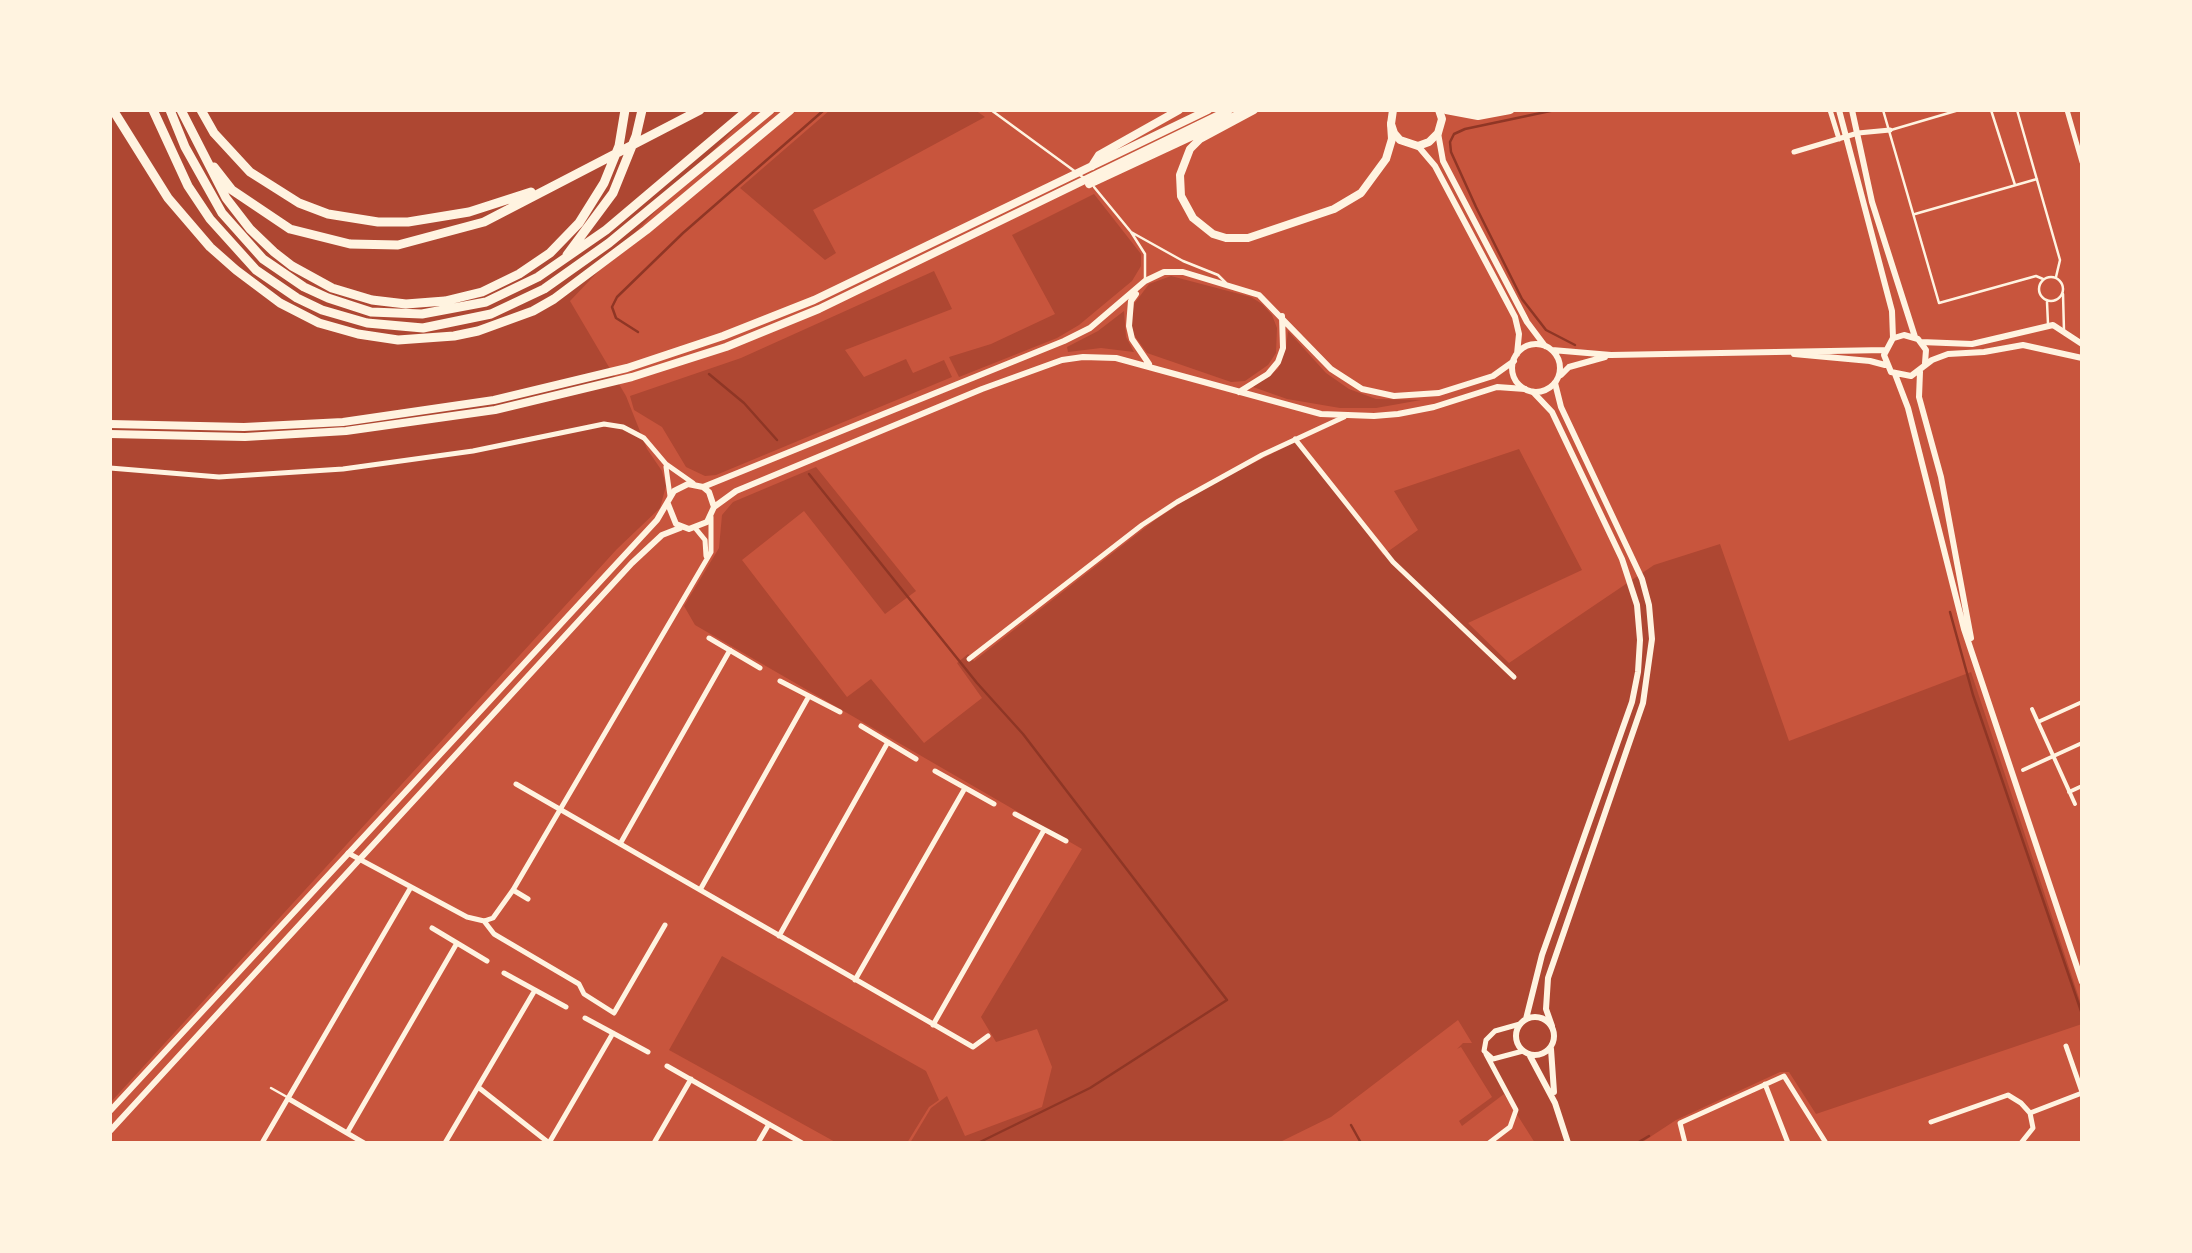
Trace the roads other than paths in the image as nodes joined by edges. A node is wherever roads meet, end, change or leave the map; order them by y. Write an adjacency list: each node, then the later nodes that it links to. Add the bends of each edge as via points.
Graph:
1 (113, 110): 11 (highway, via 168,198 236,270 320,323 398,340 478,331 554,299)
2 (153, 110): 10 (highway, via 196,197 256,270 322,310 367,324 423,328 491,314 544,290)
3 (170, 110): 45 (highway, via 201,178 241,236 284,274 328,298 388,314 448,311 501,296)
4 (180, 110): 33 (highway)
5 (200, 110): 39 (highway, via 250,172 298,203 341,216 378,222 441,218)
6 (625, 110): 33 (highway, via 604,183 564,240 496,286 424,304 356,296 292,266 250,229)
7 (642, 110): 45 (highway, via 613,194)
8 (700, 110): 39 (highway)
9 (748, 110): 45 (highway)
10 (770, 110)
11 (790, 110)
12 (991, 110): 42 (lane, via 1075,169)
13 (1179, 110): 37 (main road, via 1099,156)
14 (1208, 110): 37 (main road)
15 (1229, 110): 37 (main road)
16 (1251, 110): 28 (main road, via 1200,139 1180,175 1192,218 1226,238 1248,238 1362,193 1386,158); 37 (main road)
17 (1393, 110): 28 (main road)
18 (1443, 110): 19 (main road, via 1478,116); 31 (main road)
19 (1510, 110)
20 (1830, 110): 32 (street)
21 (1839, 110): 32 (street)
22 (1852, 110): 30 (street)
23 (1884, 110): 29 (lane)
24 (1958, 110): 29 (lane)
25 (1991, 110): 40 (lane)
26 (2017, 110): 38 (lane)
27 (2068, 110): 36 (street)
28 (1391, 124): 34 (main road, via 1400,140)
29 (1890, 130): 30 (street); 41 (lane)
30 (1858, 133): 32 (street); 56 (street, via 1872,202)
31 (1438, 134): 34 (main road); 58 (street, via 1444,161 1527,322)
32 (1842, 138): 35 (street); 55 (street, via 1892,311)
33 (196, 146): 39 (highway, via 232,190 260,211 290,229 350,244 398,244 454,232)
34 (1418, 146): 65 (street, via 1515,317)
35 (1794, 152)
36 (2082, 162)
37 (1092, 173): 75 (main road, via 1070,177 799,307 611,372 494,400 343,422); 77 (main road, via 1081,185 788,322 564,396 346,431)
38 (2037, 179): 40 (lane); 46 (lane, via 2060,260)
39 (558, 184)
40 (2018, 184): 41 (lane)
41 (1913, 214): 47 (lane, via 1938,304)
42 (1130, 232): 43 (lane); 44 (lane)
43 (1152, 245): 44 (lane); 49 (lane, via 1218,274)
44 (1145, 254): 48 (lane)
45 (562, 261)
46 (2056, 277): 47 (lane); 50 (lane)
47 (2043, 279): 51 (lane, via 2038,289)
48 (1145, 281): 49 (street, via 1173,271); 66 (street, via 1131,301 1128,326); 83 (street, via 1064,341)
49 (1226, 284): 52 (street, via 1259,295)
50 (2063, 292): 51 (lane); 54 (lane)
51 (2047, 300): 53 (lane)
52 (1282, 316): 65 (street, via 1330,369 1362,389 1394,396 1439,393 1493,376); 72 (street, via 1278,362)
53 (2046, 327): 54 (street); 56 (street, via 1972,344); 59 (street, via 2039,340)
54 (2064, 332): 57 (street); 61 (street)
55 (1893, 338): 56 (street); 60 (street)
56 (1918, 339): 68 (street, via 1926,355)
57 (2082, 344)
58 (1548, 348): 63 (street); 65 (street, via 1530,345); 70 (street, via 1560,362)
59 (2043, 348): 61 (street); 68 (street, via 2023,344 1948,354)
60 (1885, 350): 62 (street); 67 (street)
61 (2057, 350): 64 (street)
62 (1780, 352): 63 (street); 67 (street)
63 (1610, 355): 70 (street, via 1569,368)
64 (2080, 355)
65 (1516, 357): 71 (street, via 1514,377)
66 (1150, 366): 72 (street); 85 (street, via 1106,356 1046,365 736,491)
67 (1886, 366): 69 (street)
68 (1922, 368): 69 (street, via 1910,376); 80 (street, via 1919,397)
69 (1895, 374): 91 (street)
70 (1557, 380): 71 (street, via 1545,390); 140 (street, via 1562,407 1631,551 1652,638 1643,704 1548,978)
71 (1529, 390): 74 (street, via 1497,387 1404,413); 138 (street, via 1552,412 1638,605 1638,672)
72 (1238, 392): 73 (street)
73 (1308, 412): 74 (street); 76 (street)
74 (1347, 416): 76 (street)
75 (110, 424)
76 (1314, 430): 78 (street)
77 (110, 434)
78 (1296, 439): 93 (street, via 1153,518); 95 (street, via 1406,575)
79 (1945, 448): 80 (street)
80 (1932, 452): 91 (street)
81 (666, 464): 82 (street, via 644,438 604,424 343,469 219,477); 83 (street); 84 (street)
82 (110, 468)
83 (699, 486): 84 (street, via 680,486); 85 (street)
84 (669, 501): 87 (street, via 671,518); 120 (street)
85 (714, 506): 86 (street)
86 (711, 517): 88 (street); 89 (street, via 713,544)
87 (682, 528): 88 (street); 121 (street, via 662,534 632,563)
88 (696, 529): 89 (street, via 708,551)
89 (701, 568): 115 (street)
90 (708, 638): 92 (street)
91 (1971, 644): 134 (street)
92 (730, 650): 94 (street); 119 (street)
93 (969, 659)
94 (760, 668)
95 (1514, 677)
96 (780, 681): 97 (street)
97 (810, 696): 100 (street); 124 (street)
98 (2082, 702): 101 (street)
99 (2032, 709): 101 (street)
100 (840, 712)
101 (2038, 722): 105 (street)
102 (861, 726): 103 (street)
103 (888, 742): 106 (street); 129 (street)
104 (2082, 743): 105 (street)
105 (2053, 756): 108 (street); 112 (street)
106 (916, 760)
107 (936, 770): 111 (street)
108 (2022, 770)
109 (516, 784): 115 (street)
110 (2082, 786): 112 (street)
111 (966, 788): 113 (street); 133 (street)
112 (2069, 792): 114 (street)
113 (994, 804)
114 (2075, 804)
115 (559, 809): 119 (street); 123 (street)
116 (1015, 814): 117 (street)
117 (1044, 830): 118 (street); 139 (street)
118 (1066, 842)
119 (620, 844): 124 (street)
120 (348, 853): 121 (street); 158 (street)
121 (360, 860): 122 (street); 162 (street)
122 (411, 887): 126 (street); 156 (street)
123 (514, 890): 125 (street); 126 (street)
124 (700, 890): 129 (street)
125 (528, 899)
126 (484, 921): 127 (street, via 614,1014)
127 (665, 926)
128 (432, 928): 130 (street)
129 (779, 936): 133 (street)
130 (457, 943): 131 (street); 163 (street)
131 (487, 961)
132 (504, 973): 135 (street)
133 (856, 980): 139 (street)
134 (2082, 982)
135 (534, 990): 136 (street); 153 (street)
136 (566, 1007)
137 (585, 1018): 141 (street)
138 (1523, 1022): 140 (street, via 1537,1017); 146 (street, via 1516,1036); 147 (street, via 1491,1034)
139 (933, 1025): 142 (street, via 973,1048)
140 (1552, 1026): 144 (street)
141 (613, 1033): 145 (street); 153 (street, via 549,1143)
142 (988, 1036)
143 (2066, 1046): 155 (street)
144 (1552, 1047): 146 (street, via 1544,1054); 157 (street)
145 (648, 1052)
146 (1526, 1053): 148 (street); 157 (street)
147 (1486, 1054): 148 (street); 151 (street)
148 (1502, 1056): 151 (street)
149 (667, 1066): 150 (street)
150 (691, 1079): 161 (street); 167 (street)
151 (1499, 1079): 170 (street, via 1516,1117)
152 (1764, 1084): 172 (street, via 1679,1124); 173 (street); 174 (street, via 1784,1076)
153 (478, 1087): 166 (street)
154 (271, 1088): 156 (lane)
155 (2082, 1093): 159 (street)
156 (288, 1098): 163 (street); 164 (street)
157 (1555, 1103): 171 (street)
158 (110, 1112)
159 (2030, 1114): 160 (street, via 2008,1095); 175 (street, via 2033,1128)
160 (1930, 1122)
161 (769, 1124): 168 (street); 169 (street)
162 (110, 1131)
163 (348, 1133): 165 (street)
164 (262, 1143)
165 (364, 1143)
166 (446, 1143)
167 (654, 1143)
168 (758, 1143)
169 (802, 1143)
170 (1489, 1143)
171 (1568, 1143)
172 (1686, 1143)
173 (1788, 1143)
174 (1826, 1143)
175 (2021, 1143)

